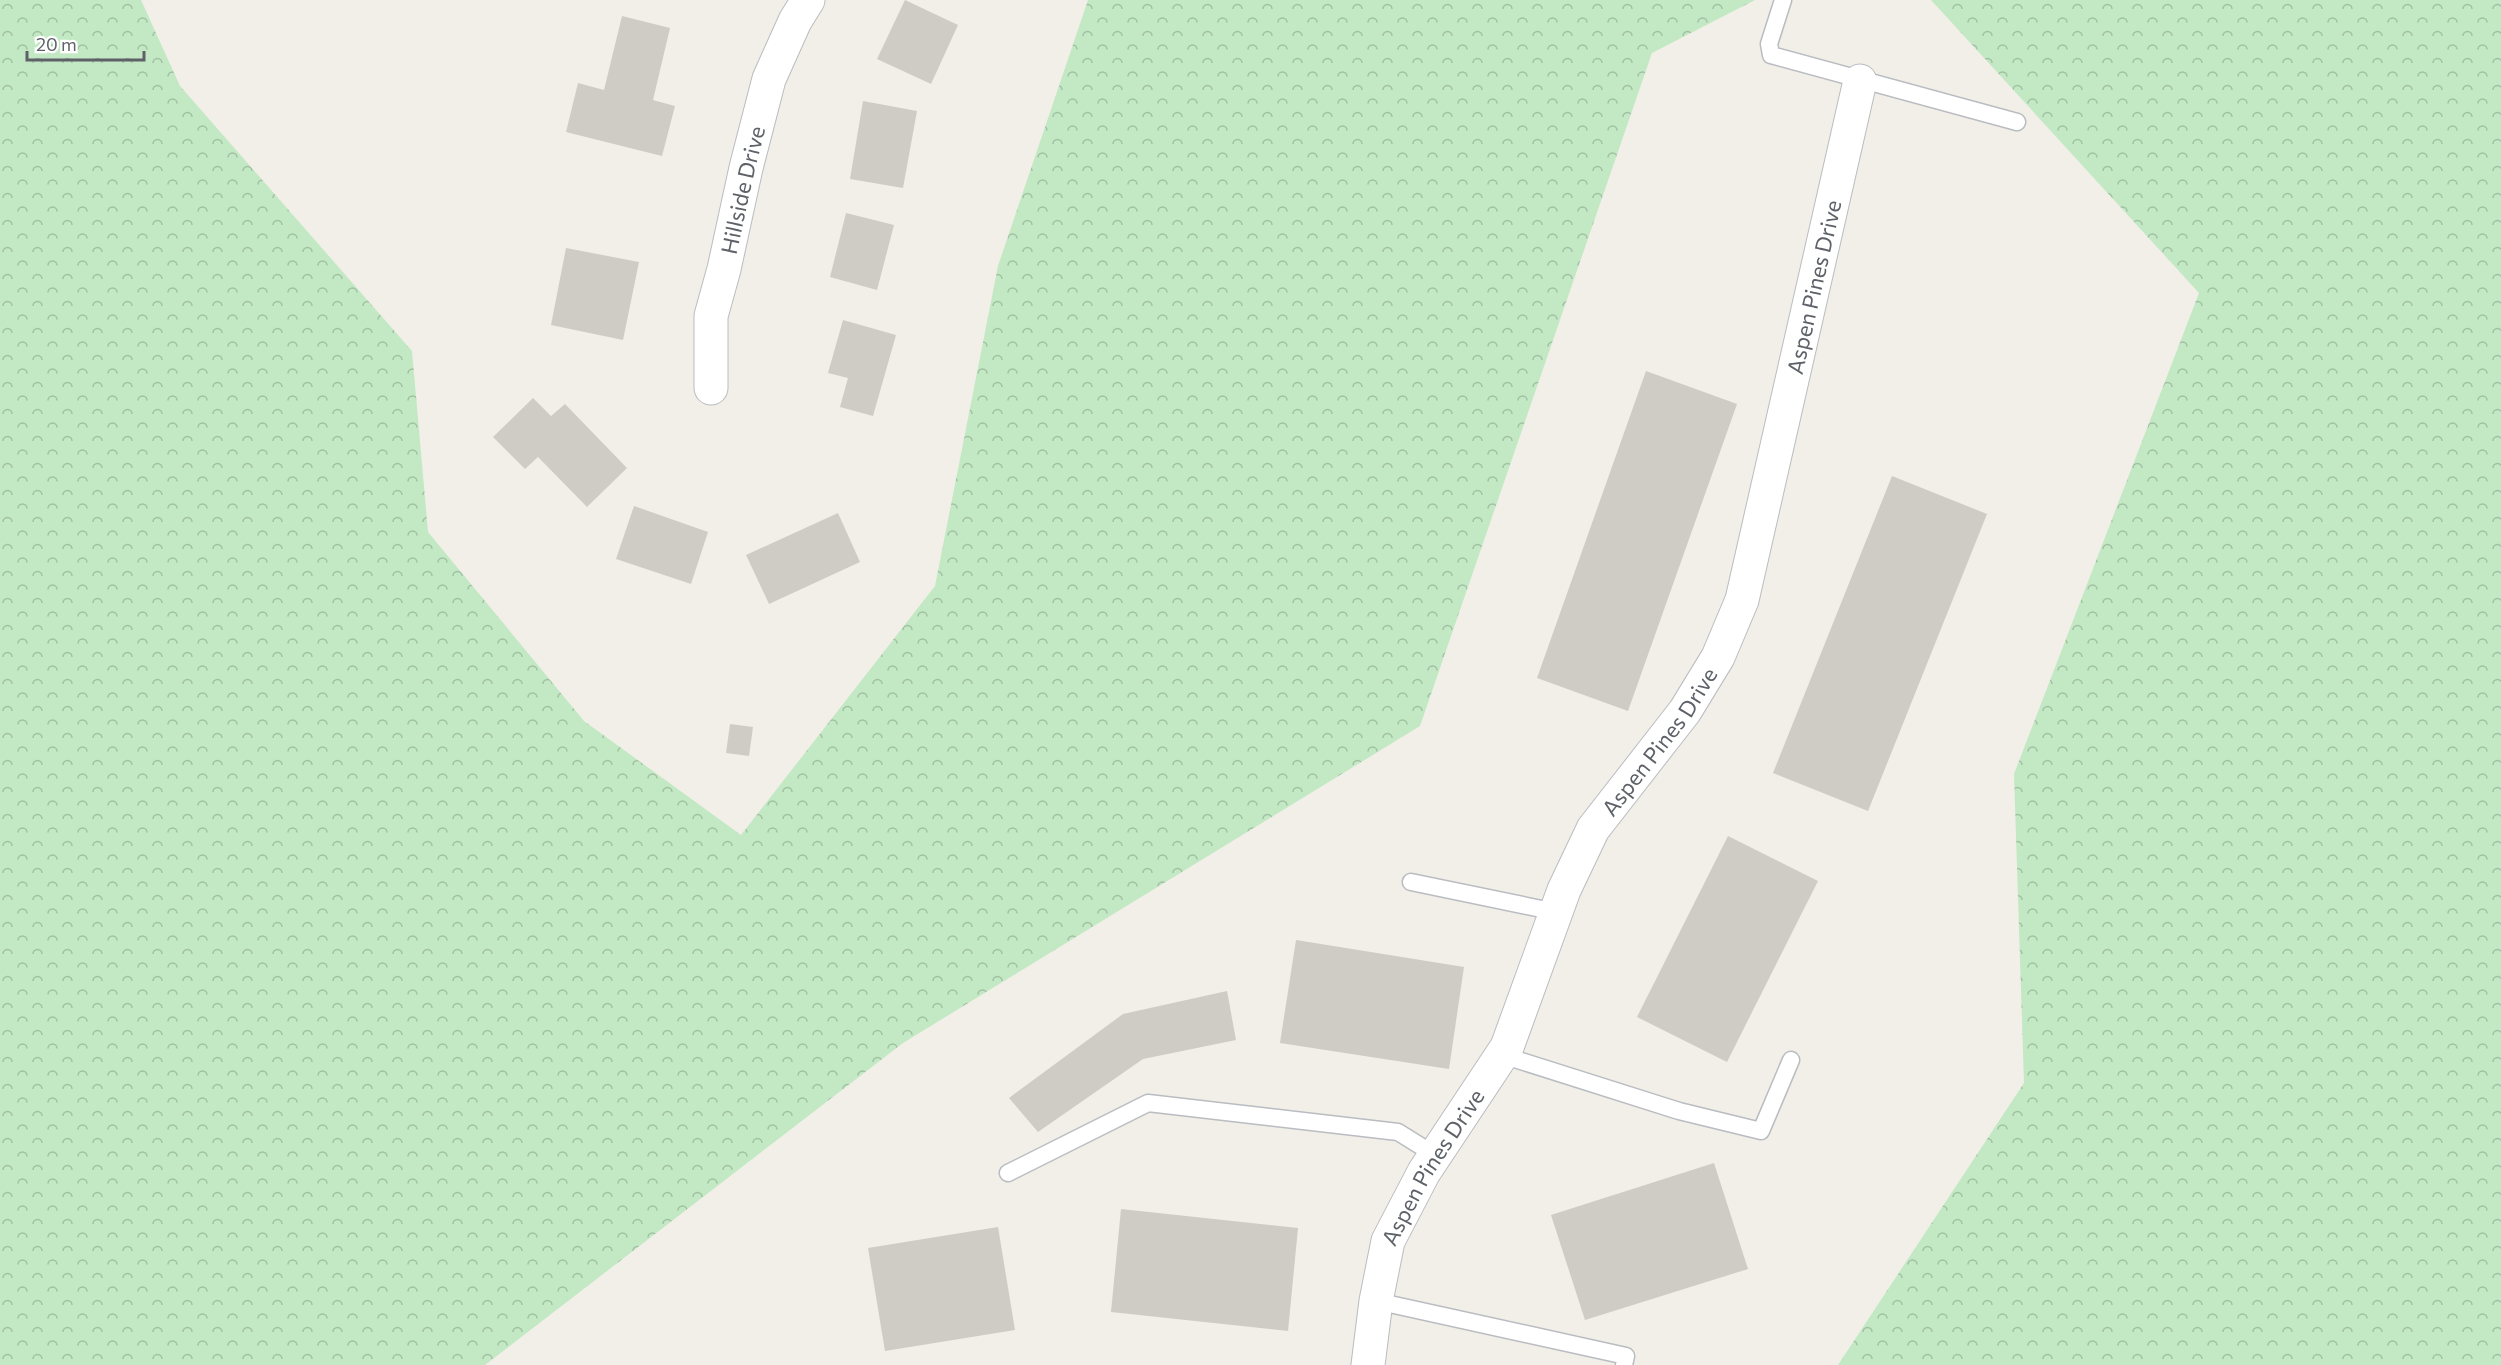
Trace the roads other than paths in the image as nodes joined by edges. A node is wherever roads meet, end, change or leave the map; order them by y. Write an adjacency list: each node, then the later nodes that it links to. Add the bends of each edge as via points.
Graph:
1 (808, 0): 5 (street, Hillside Drive, via 769,79 746,168 711,316)
2 (1783, 0): 3 (lane, via 1769,44 1771,55)
3 (1860, 81): 4 (lane); 7 (street, Aspen Pines Drive, via 1742,600 1718,657 1685,711 1593,829)
4 (2017, 122)
5 (711, 388)
6 (1411, 882): 7 (lane)
7 (1556, 912): 8 (street, Aspen Pines Drive)
8 (1502, 1055): 9 (lane, via 1679,1111 1761,1131); 10 (street, Aspen Pines Drive)
9 (1791, 1060)
10 (1435, 1155): 11 (lane, via 1398,1132 1148,1103); 12 (street, Aspen Pines Drive, via 1388,1241)
11 (1008, 1173)
12 (1376, 1301): 13 (street, Aspen Pines Drive); 14 (lane, via 1626,1356)
13 (1368, 1365)
14 (1624, 1365)

